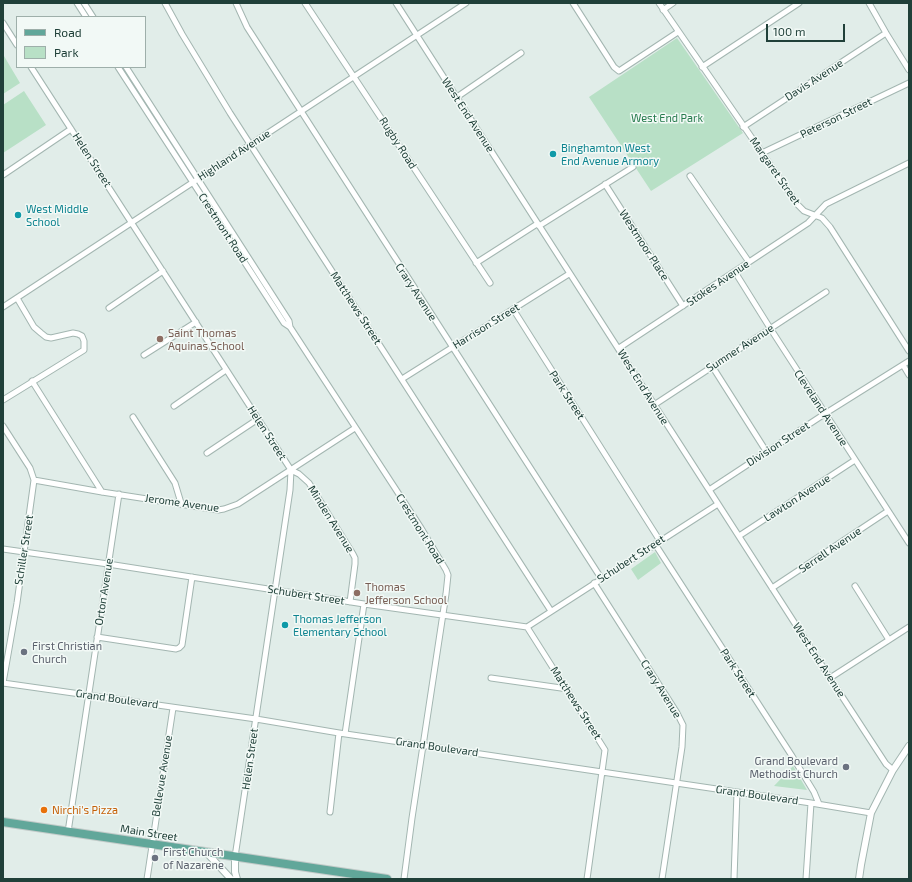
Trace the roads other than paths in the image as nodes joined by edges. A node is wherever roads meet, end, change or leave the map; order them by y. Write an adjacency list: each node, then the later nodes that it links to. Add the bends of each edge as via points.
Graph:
1 (77, 3): 14 (street)
2 (84, 3): 15 (street)
3 (165, 3): 35 (street, Matthews Street)
4 (236, 3): 32 (street, Crary Avenue, via 247,27)
5 (305, 3): 27 (street, Rugby Road)
6 (396, 3): 19 (street, West End Avenue)
7 (466, 3): 19 (street, Highland Avenue)
8 (573, 3): 17 (street, via 619,71)
9 (659, 3): 13 (street, Margaret Street)
10 (673, 3): 13 (street)
11 (799, 3): 22 (street)
12 (870, 3): 18 (street)
13 (663, 10): 17 (street, Margaret Street)
14 (85, 16)
15 (92, 16)
16 (3, 23): 20 (street)
17 (678, 32): 22 (street, Margaret Street)
18 (886, 33): 26 (street); 33 (street, Davis Avenue)
19 (417, 35): 27 (street, Highland Avenue); 29 (street, West End Avenue)
20 (16, 43)
21 (521, 54): 29 (street)
22 (702, 67): 33 (street, Margaret Street)
23 (32, 68): 34 (street, Helen Street)
24 (119, 68): 31 (street, Crestmont Road)
25 (127, 68): 30 (street, Crestmont Road)
26 (909, 70)
27 (354, 76): 32 (street, Highland Avenue); 48 (street, Rugby Road)
28 (909, 83): 36 (street, Peterson Street)
29 (457, 97): 46 (street, West End Avenue)
30 (152, 107): 31 (street); 41 (street, Crestmont Road)
31 (147, 111): 42 (street, Crestmont Road)
32 (301, 112): 35 (street, Highland Avenue); 62 (street, Crary Avenue)
33 (743, 127): 36 (street, Margaret Street)
34 (71, 129): 39 (street); 45 (street, Helen Street)
35 (251, 144): 41 (street, Highland Avenue); 71 (street, Matthews Street)
36 (762, 153): 44 (street, Margaret Street, via 798,205)
37 (909, 163): 44 (street, Stokes Avenue, via 832,200)
38 (633, 167): 43 (street)
39 (3, 175)
40 (690, 176): 47 (street)
41 (198, 179): 42 (street, Highland Avenue); 60 (street, Crestmont Road, via 289,320)
42 (192, 182): 45 (street, Highland Avenue); 60 (street, Crestmont Road, via 284,323)
43 (605, 184): 46 (street); 55 (street, Westmoor Place)
44 (815, 216): 47 (street, Stokes Avenue); 64 (street, Margaret Street, via 822,218 830,226)
45 (132, 223): 49 (street, Helen Street); 54 (street, Highland Avenue)
46 (538, 225): 48 (street); 51 (street, West End Avenue)
47 (749, 262): 50 (street, Stokes Avenue)
48 (476, 263): 52 (street, Rugby Road)
49 (163, 271): 57 (street); 59 (street, Helen Street)
50 (735, 272): 55 (street, Stokes Avenue); 61 (street, Cleveland Avenue)
51 (569, 274): 58 (street, Harrison Street); 63 (street, West End Avenue)
52 (490, 283)
53 (826, 292): 61 (street, Sumner Avenue)
54 (16, 298): 56 (street, Highland Avenue); 72 (street, via 34,327 46,337 73,333 82,336 84,341 84,350)
55 (683, 306): 63 (street, Stokes Avenue)
56 (3, 307)
57 (108, 308)
58 (513, 309): 62 (street, Harrison Street); 93 (street, Park Street)
59 (196, 322): 65 (street); 69 (street, Helen Street)
60 (290, 327): 80 (street, Crestmont Road)
61 (770, 328): 68 (street, Sumner Avenue); 76 (street, Cleveland Avenue)
62 (452, 348): 71 (street, Harrison Street); 99 (street, Crary Avenue)
63 (619, 348): 74 (street, West End Avenue)
64 (909, 351)
65 (144, 355)
66 (909, 361): 67 (street, Division Street)
67 (903, 365): 70 (street); 76 (street, Division Street)
68 (712, 366): 74 (street, Sumner Avenue); 81 (street)
69 (226, 370): 75 (street); 78 (street, Helen Street)
70 (909, 376)
71 (402, 379): 106 (street, Matthews Street)
72 (32, 382): 73 (street); 87 (street)
73 (3, 400)
74 (654, 405): 86 (street, West End Avenue)
75 (174, 406)
76 (826, 413): 81 (street, Division Street); 83 (street, Cleveland Avenue)
77 (133, 417): 89 (street, via 175,483)
78 (258, 419): 82 (street); 84 (street, Helen Street)
79 (3, 426): 85 (street, via 30,468)
80 (355, 428): 84 (street, Jerome Avenue); 107 (street, Crestmont Road, via 446,570 448,575)
81 (766, 451): 86 (street, Division Street)
82 (207, 453)
83 (855, 460): 91 (street, Cleveland Avenue); 92 (street, Lawton Avenue)
84 (291, 470): 89 (street, Jerome Avenue, via 229,508 218,510); 103 (street, Helen Street); 104 (street, Minden Avenue, via 308,483 355,558)
85 (34, 480): 87 (street, Jerome Avenue); 96 (street, Schiller Street)
86 (709, 490): 90 (street, West End Avenue)
87 (102, 492): 88 (street, Jerome Avenue)
88 (119, 494): 89 (street, Jerome Avenue); 97 (street, Orton Avenue)
89 (180, 503)
90 (718, 504): 92 (street, West End Avenue); 93 (street, Schubert Street)
91 (888, 511): 94 (street, Cleveland Avenue); 102 (street, Serrell Avenue)
92 (738, 536): 102 (street, West End Avenue)
93 (658, 542): 99 (street, Schubert Street); 128 (street, Park Street, via 814,792)
94 (909, 543)
95 (3, 549): 96 (street, Schubert Street)
96 (24, 552): 97 (street, Schubert Street); 112 (street, Schiller Street)
97 (108, 564): 98 (street, Schubert Street); 110 (street, Orton Avenue)
98 (192, 577): 103 (street, Schubert Street); 110 (street, via 182,645 179,648)
99 (601, 578): 100 (street, Schubert Street)
100 (594, 583): 106 (street, Schubert Street); 125 (street, Crary Avenue, via 681,720 682,747)
101 (855, 586): 111 (street)
102 (772, 588): 114 (street, West End Avenue)
103 (275, 590): 104 (street, Schubert Street); 119 (street, Helen Street)
104 (350, 602): 105 (street, Schubert Street)
105 (364, 604): 107 (street, Schubert Street); 120 (street)
106 (551, 611): 108 (street, Schubert Street)
107 (443, 614): 108 (street, Schubert Street); 121 (street, Crestmont Road)
108 (527, 627): 116 (street, Matthews Street)
109 (909, 627): 111 (street)
110 (97, 637): 117 (street, Orton Avenue)
111 (889, 640): 114 (street)
112 (6, 648): 115 (street, Schiller Street)
113 (491, 678): 116 (street)
114 (830, 678): 123 (street, West End Avenue)
115 (3, 683): 117 (street, Grand Boulevard)
116 (568, 689): 124 (street, Matthews Street, via 604,746)
117 (88, 695): 118 (street, Grand Boulevard); 132 (street, Orton Avenue)
118 (173, 708): 119 (street, Grand Boulevard); 133 (street, Bellevue Avenue)
119 (256, 719): 120 (street, Grand Boulevard); 135 (street, Helen Street)
120 (342, 733): 121 (street, Grand Boulevard); 129 (street)
121 (423, 745): 124 (street, Grand Boulevard); 140 (street, Crestmont Road)
122 (909, 746): 123 (street)
123 (892, 770): 130 (street)
124 (603, 772): 125 (street, Grand Boulevard); 141 (street, Matthews Street)
125 (676, 783): 126 (street, Grand Boulevard); 142 (street, Crary Avenue)
126 (737, 792): 127 (street, Grand Boulevard); 143 (street)
127 (811, 803): 128 (street, Grand Boulevard); 144 (street)
128 (818, 804): 130 (street, Grand Boulevard)
129 (330, 812)
130 (871, 813): 145 (street)
131 (3, 822): 132 (main road, Main Street)
132 (68, 832): 133 (main road, Main Street)
133 (152, 844): 134 (main road, Main Street); 136 (street, Bellevue Avenue)
134 (206, 853): 135 (main road, Main Street); 137 (street)
135 (235, 857): 138 (street); 139 (main road, Main Street)
136 (147, 879)
137 (231, 879)
138 (236, 879)
139 (386, 879)
140 (404, 879)
141 (587, 879)
142 (662, 879)
143 (734, 879)
144 (806, 879)
145 (860, 879)

